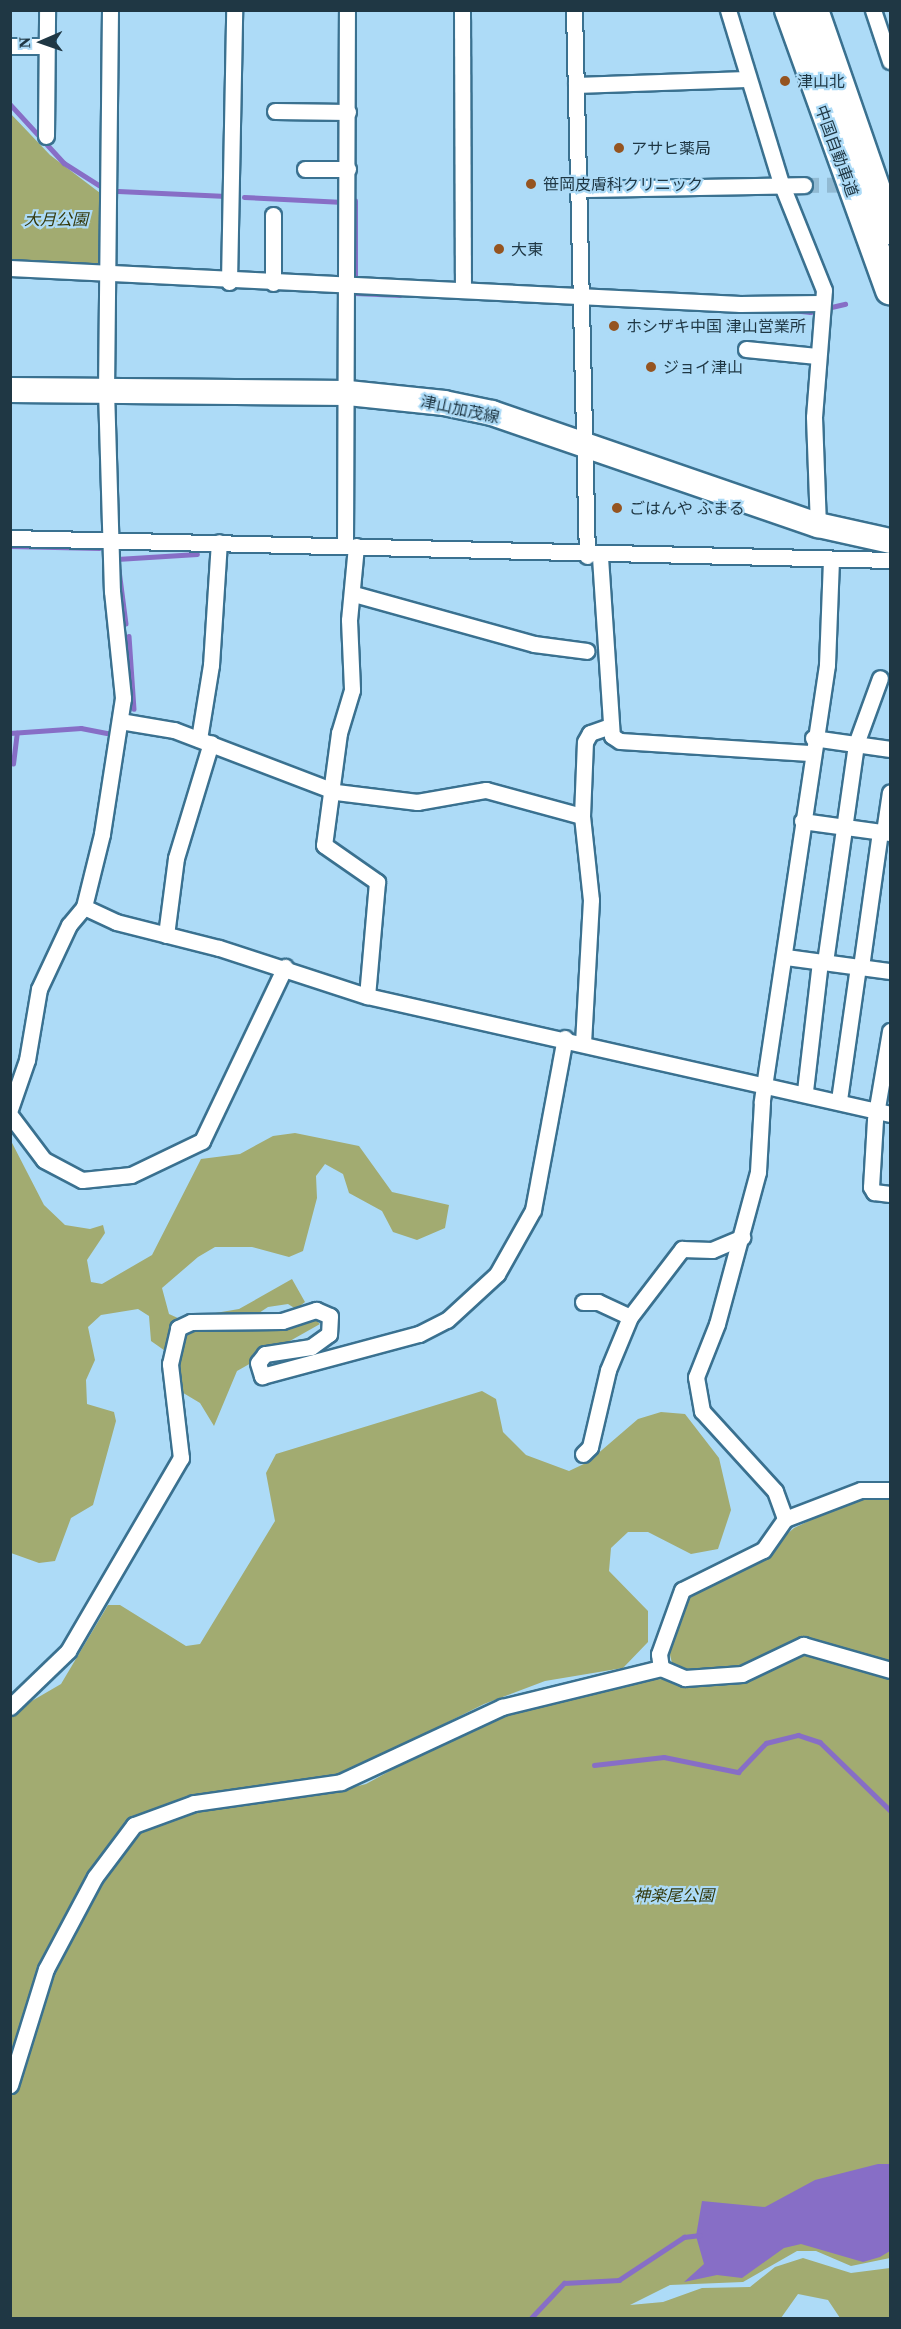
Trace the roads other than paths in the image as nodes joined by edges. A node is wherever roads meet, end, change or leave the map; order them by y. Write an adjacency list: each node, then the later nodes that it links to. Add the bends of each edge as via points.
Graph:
1 (47, 10): 12 (street)
2 (110, 10): 27 (street)
3 (234, 10): 28 (street)
4 (347, 10): 17 (street)
5 (462, 10): 31 (street)
6 (574, 10): 15 (street)
7 (728, 10): 14 (street)
8 (789, 10): 32 (highway, 中国自動車道)
9 (814, 10): 25 (highway, 中国自動車道)
10 (873, 10): 13 (street)
11 (10, 46): 12 (street)
12 (47, 46): 18 (street)
13 (891, 61)
14 (746, 79): 15 (street); 21 (street)
15 (576, 85): 23 (street)
16 (275, 111): 17 (street)
17 (348, 112): 20 (street)
18 (46, 136)
19 (305, 169): 20 (street)
20 (348, 169): 30 (street)
21 (781, 183): 22 (street); 23 (street); 34 (street, via 824,290)
22 (804, 184)
23 (580, 189): 33 (street)
24 (273, 215): 29 (street)
25 (891, 230)
26 (10, 268): 27 (street)
27 (110, 276): 28 (street); 38 (street)
28 (229, 282): 29 (street)
29 (273, 283): 30 (street)
30 (349, 286): 31 (street); 39 (street)
31 (463, 290): 33 (street)
32 (891, 290)
33 (581, 295): 34 (street); 40 (street)
34 (820, 303): 36 (street)
35 (746, 349): 36 (street)
36 (817, 356): 41 (street)
37 (10, 390): 38 (main road, 津山加茂線)
38 (106, 390): 39 (main road, 津山加茂線); 44 (street)
39 (348, 393): 40 (main road, 津山加茂線, via 492,413); 46 (street)
40 (587, 445): 41 (main road, 津山加茂線); 47 (street)
41 (818, 525): 43 (main road, 津山加茂線)
42 (10, 538): 44 (street)
43 (891, 541)
44 (110, 542): 45 (street); 53 (street)
45 (219, 542): 46 (street); 55 (street)
46 (351, 546): 47 (street); 50 (street)
47 (593, 556): 48 (street); 54 (street)
48 (831, 560): 49 (street); 57 (street, via 831,627)
49 (891, 560)
50 (354, 594): 51 (street, via 534,644); 59 (street, via 349,620 352,690)
51 (587, 651)
52 (880, 678): 56 (street)
53 (120, 722): 55 (street); 65 (street)
54 (610, 726): 57 (street, via 620,741); 61 (street, via 590,733 585,742)
55 (205, 741): 59 (street); 66 (street, via 178,850)
56 (856, 744): 57 (street); 58 (street); 63 (street)
57 (812, 745): 62 (street)
58 (891, 749)
59 (330, 789): 61 (street, via 417,802 486,790); 72 (street, via 324,845 377,882)
60 (891, 792): 64 (street)
61 (582, 816): 75 (street, via 591,900)
62 (802, 821): 63 (street); 67 (street)
63 (843, 827): 64 (street); 68 (street)
64 (885, 833): 70 (street)
65 (84, 907): 66 (street); 79 (street, via 69,925 39,989 27,1060)
66 (166, 935): 69 (street)
67 (786, 957): 68 (street); 76 (street)
68 (823, 962): 70 (street); 77 (street)
69 (285, 967): 72 (street); 81 (street, via 202,1141 131,1175 82,1180 45,1160)
70 (859, 967): 71 (street); 78 (street)
71 (891, 971)
72 (366, 996): 74 (street)
73 (891, 1031): 80 (street)
74 (565, 1038): 75 (street); 91 (street, via 533,1210 497,1274 447,1320 344,1357 262,1376 258,1363 265,1354 311,1347 329,1334 330,1316 316,1310 282,1321 191,1322 178,1328 170,1364 181,1458 62,1660)
75 (583, 1041): 76 (street)
76 (766, 1083): 77 (street); 83 (street, via 758,1172)
77 (805, 1091): 78 (street)
78 (839, 1101): 80 (street)
79 (10, 1109)
80 (884, 1113): 82 (street, via 871,1186 874,1192)
81 (10, 1115)
82 (891, 1194)
83 (742, 1237): 85 (street, via 712,1251 681,1249); 88 (street, via 717,1324 701,1361 696,1397 776,1491)
84 (583, 1302): 85 (street, via 598,1302)
85 (630, 1317): 86 (street, via 608,1370 590,1448)
86 (583, 1454)
87 (891, 1491): 88 (street, via 861,1490)
88 (785, 1519): 89 (street, via 763,1550 682,1590 663,1634)
89 (661, 1668): 90 (street, via 685,1678 742,1674 803,1645); 92 (street, via 502,1707 341,1782 194,1803 134,1825 95,1876 46,1969)
90 (891, 1670)
91 (10, 1707)
92 (10, 2085)

